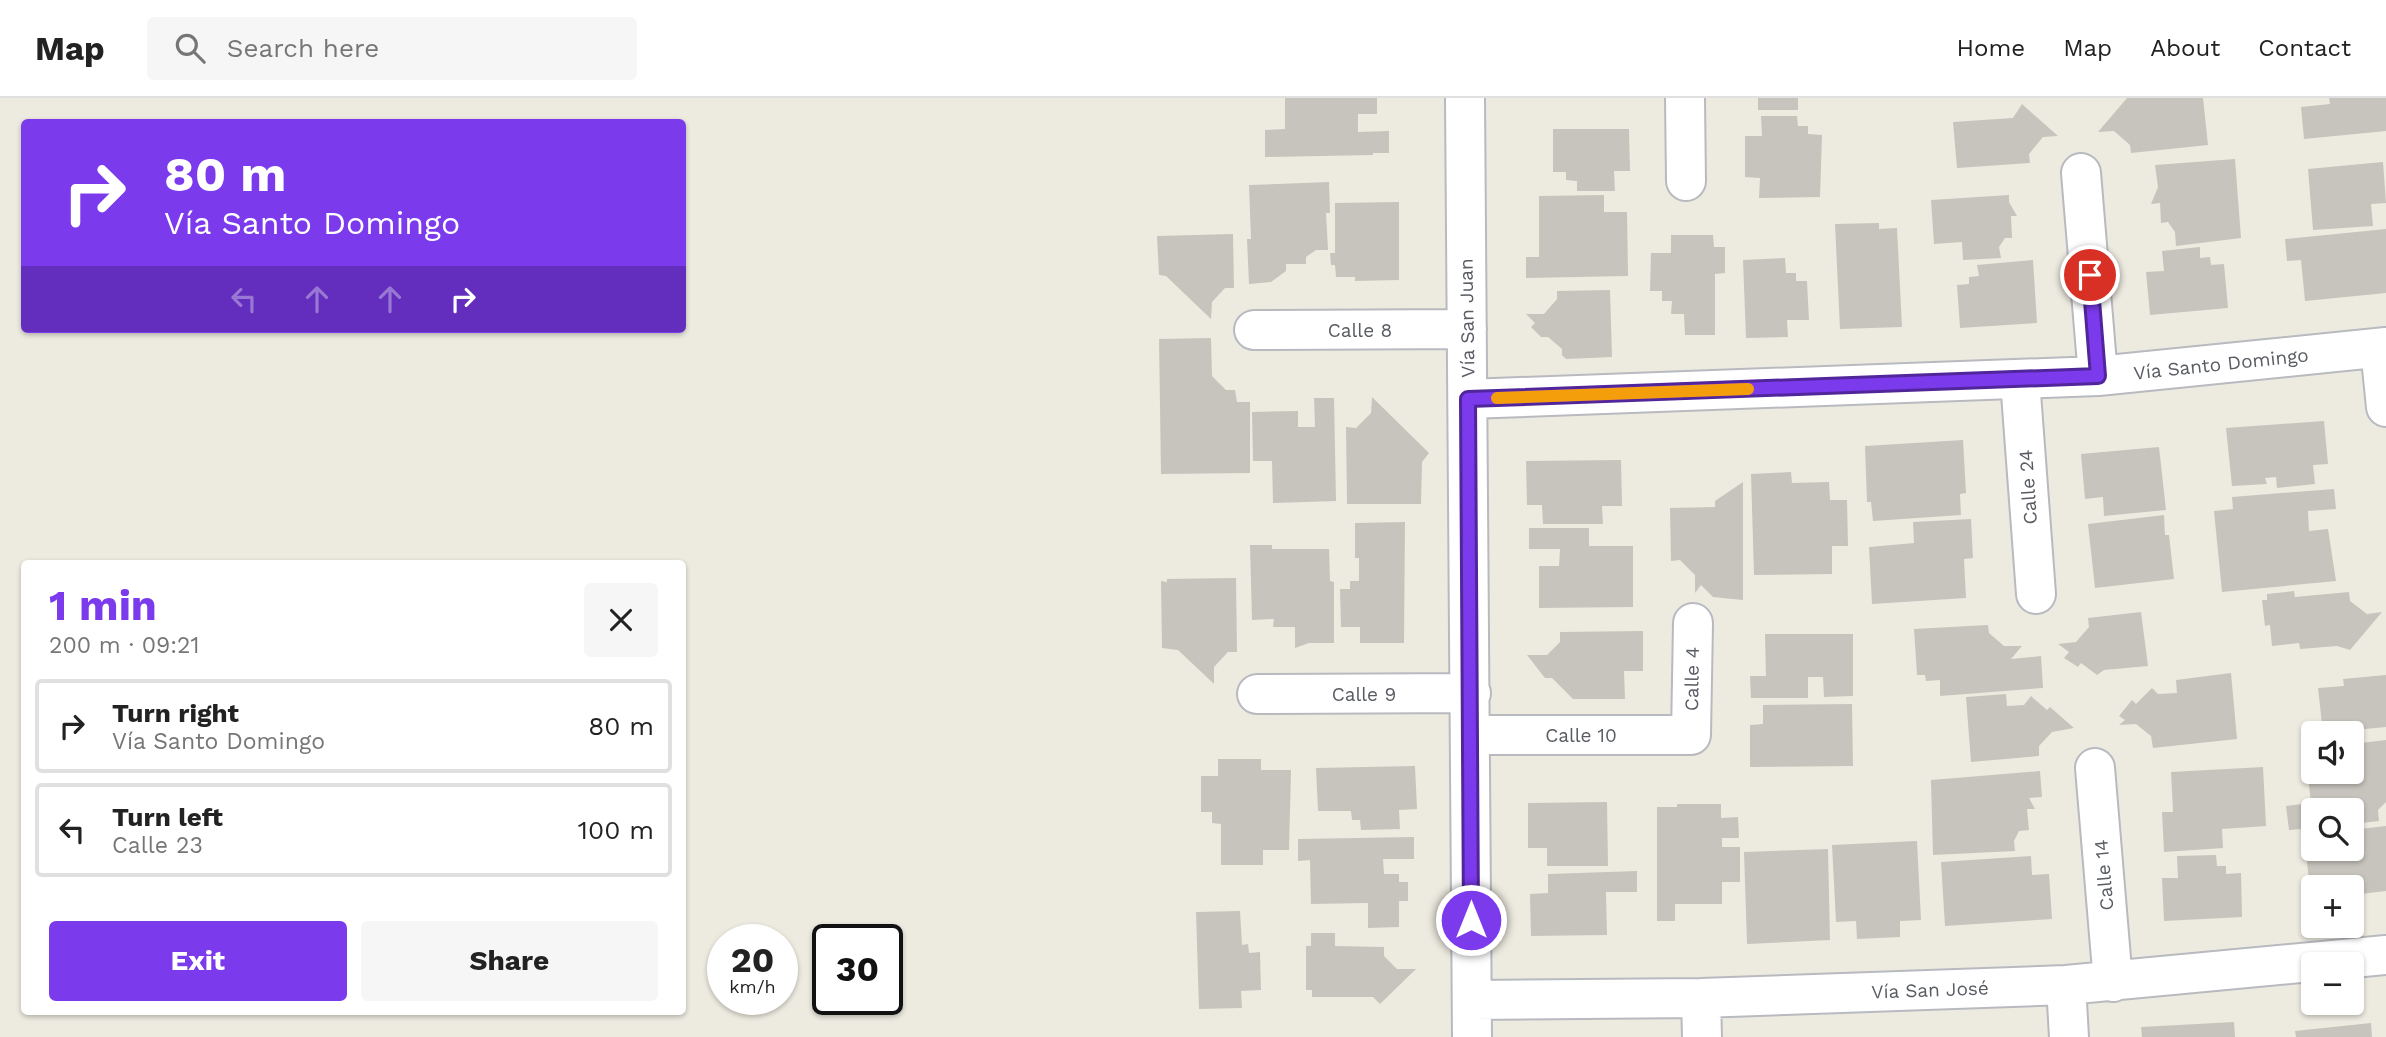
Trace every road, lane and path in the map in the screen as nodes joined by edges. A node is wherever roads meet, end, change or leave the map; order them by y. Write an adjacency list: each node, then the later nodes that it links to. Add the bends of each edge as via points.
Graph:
1 (1465, 98): 5 (street, Vía San Juan)
2 (1685, 98): 4 (street)
3 (2081, 173): 8 (street)
4 (1686, 181)
5 (1468, 329): 6 (street, Calle 8); 10 (street, Vía San Juan)
6 (1254, 330)
7 (2383, 348): 8 (street, Vía Santo Domingo); 11 (street)
8 (2098, 376): 9 (street, Vía Santo Domingo)
9 (2020, 380): 10 (street, Vía Santo Domingo); 12 (street, Calle 24)
10 (1468, 399): 14 (street, Vía San Juan)
11 (2386, 407)
12 (2036, 594)
13 (1693, 623): 17 (street, Calle 4)
14 (1471, 693): 15 (street, Calle 9); 16 (street, Vía San Juan)
15 (1257, 694)
16 (1470, 735): 17 (street, Calle 10); 23 (street, Vía San Juan)
17 (1691, 735)
18 (2095, 768): 20 (street, Calle 14)
19 (2386, 955): 20 (street, Vía San José)
20 (2113, 982): 21 (street, Vía San José)
21 (2066, 985): 22 (street, Vía San José); 25 (street)
22 (1701, 998): 23 (street, Vía San José); 24 (street)
23 (1472, 1018)
24 (1702, 1037)
25 (2069, 1037)

